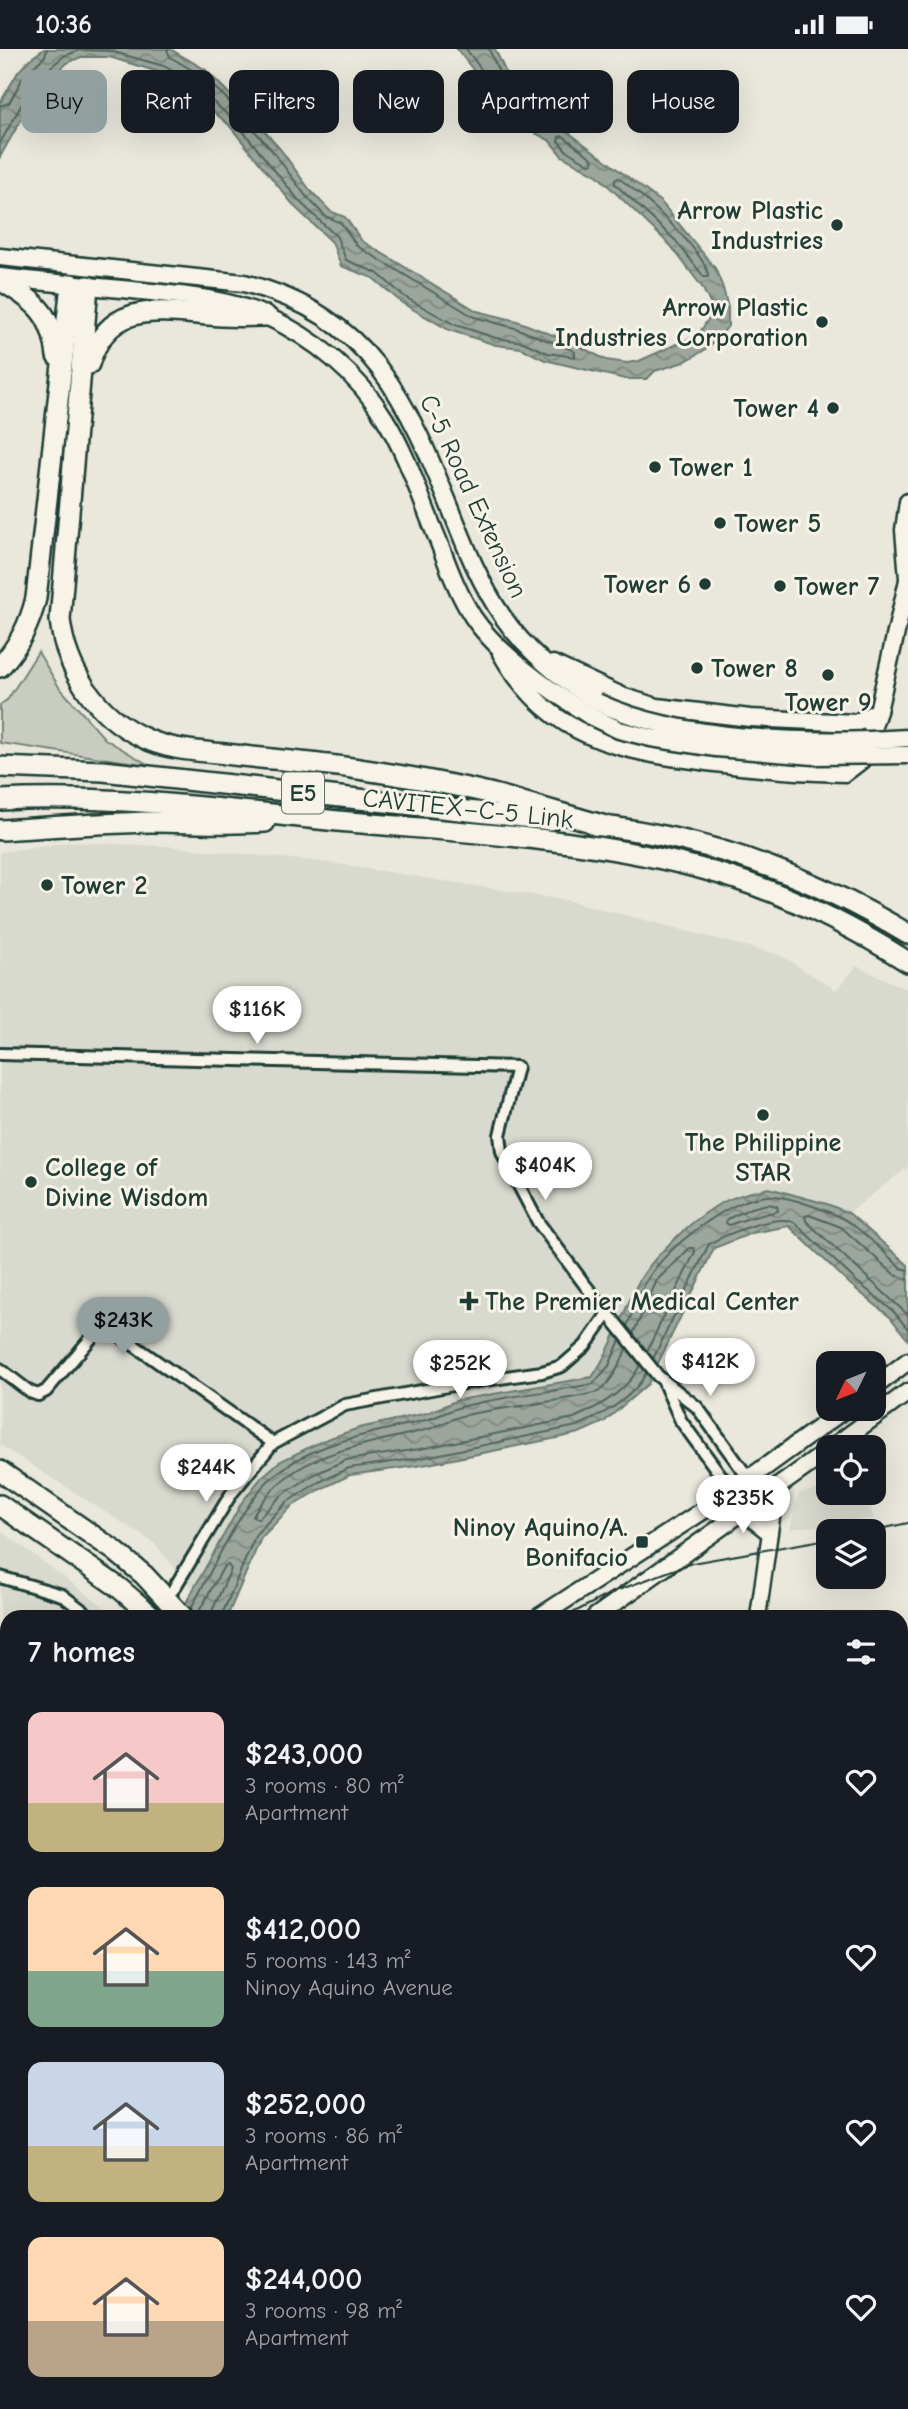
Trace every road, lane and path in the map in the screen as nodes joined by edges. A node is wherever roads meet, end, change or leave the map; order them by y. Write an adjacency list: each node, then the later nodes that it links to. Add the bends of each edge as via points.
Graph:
1 (0, 257): 10 (main road, C-5 Road Extension, via 244,283 294,301 344,332 378,366 404,404 483,584 504,618)
2 (0, 278): 3 (main road, C-5 Road Extension); 5 (highway, via 30,298 44,314 56,347)
3 (80, 285): 4 (main road, C-5 Road Extension, via 204,299); 5 (highway); 6 (highway)
4 (266, 316): 6 (highway, via 163,311 123,319 95,345); 9 (main road, C-5 Road Extension, via 329,355 379,408 402,450 458,589)
5 (60, 378): 11 (highway, via 33,613)
6 (79, 399): 21 (highway, via 60,620 80,681 114,719 144,738 170,747 420,780 493,794)
7 (908, 502): 8 (main road, via 904,530)
8 (908, 579): 13 (main road)
9 (497, 644): 12 (main road, C-5 Road Extension, via 563,699); 18 (main road, via 512,671 540,704 599,740 644,754)
10 (539, 658): 12 (main road, C-5 Road Extension); 14 (main road, via 650,706)
11 (0, 667)
12 (594, 709): 15 (main road, C-5 Road Extension, bridge, via 719,733 811,740); 16 (main road, C-5 Road Extension, bridge, via 630,732 716,748 814,756)
13 (878, 712): 14 (main road, via 856,723); 18 (main road, via 862,760 845,773)
14 (814, 721): 18 (main road, via 831,730 837,748 828,765)
15 (908, 738)
16 (908, 755)
17 (0, 767): 21 (highway, CAVITEX–C-5 Link / E5, via 103,771)
18 (805, 772)
19 (0, 800): 20 (highway, CAVITEX–C-5 Link / E5, via 121,800)
20 (317, 819): 22 (highway); 24 (highway, CAVITEX–C-5 Link / E5, via 550,842 663,859 767,890 852,929)
21 (606, 826): 23 (highway, CAVITEX–C-5 Link / E5, via 741,856 801,878)
22 (0, 830)
23 (908, 934)
24 (908, 962)
25 (0, 1054): 26 (street, via 517,1067 500,1135 502,1150 538,1222)
26 (608, 1313): 30 (street); 34 (street, via 573,1358 553,1369 345,1405)
27 (906, 1363): 29 (main road)
28 (0, 1370): 34 (street, via 38,1395 93,1336 115,1332)
29 (886, 1378)
30 (661, 1379): 37 (street, via 697,1407); 38 (street, via 681,1421)
31 (908, 1392): 33 (main road)
32 (829, 1421): 37 (main road)
33 (849, 1435)
34 (272, 1443): 44 (street, via 230,1494)
35 (816, 1460): 39 (main road)
36 (0, 1471): 47 (highway, via 115,1551)
37 (749, 1479): 38 (main road); 39 (street)
38 (732, 1491): 41 (street); 48 (main road)
39 (763, 1498): 41 (main road); 42 (street, via 773,1511)
40 (0, 1505): 46 (highway)
41 (746, 1510): 42 (street); 49 (main road)
42 (769, 1533): 50 (street)
43 (0, 1577): 45 (street, via 62,1595)
44 (173, 1590)
45 (82, 1610)
46 (145, 1610)
47 (176, 1610)
48 (550, 1610)
49 (606, 1610)
50 (759, 1610)

